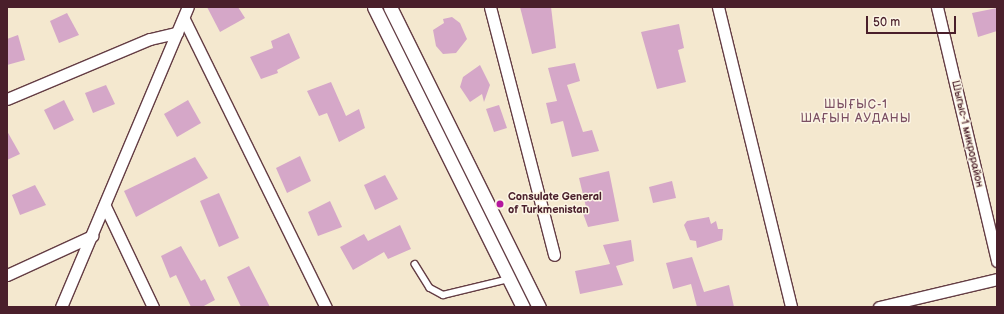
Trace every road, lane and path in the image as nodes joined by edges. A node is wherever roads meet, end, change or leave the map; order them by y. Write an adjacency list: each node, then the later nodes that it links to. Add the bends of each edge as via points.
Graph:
1 (188, 7): 7 (street)
2 (374, 7): 16 (street)
3 (390, 7): 22 (street)
4 (490, 7): 12 (street)
5 (718, 7): 23 (street)
6 (937, 7): 13 (street, Шыгыс-1 микрорайон)
7 (184, 19): 8 (street); 20 (street)
8 (176, 33): 9 (street, via 150,39); 10 (street)
9 (7, 99)
10 (105, 206): 11 (street); 19 (street)
11 (92, 236): 15 (street); 18 (street)
12 (554, 255)
13 (997, 261)
14 (415, 264): 16 (lane, via 430,288 443,296)
15 (7, 275)
16 (510, 279): 21 (street)
17 (997, 280): 24 (street)
18 (61, 307)
19 (153, 307)
20 (326, 307)
21 (523, 307)
22 (538, 307)
23 (791, 307)
24 (879, 307)

